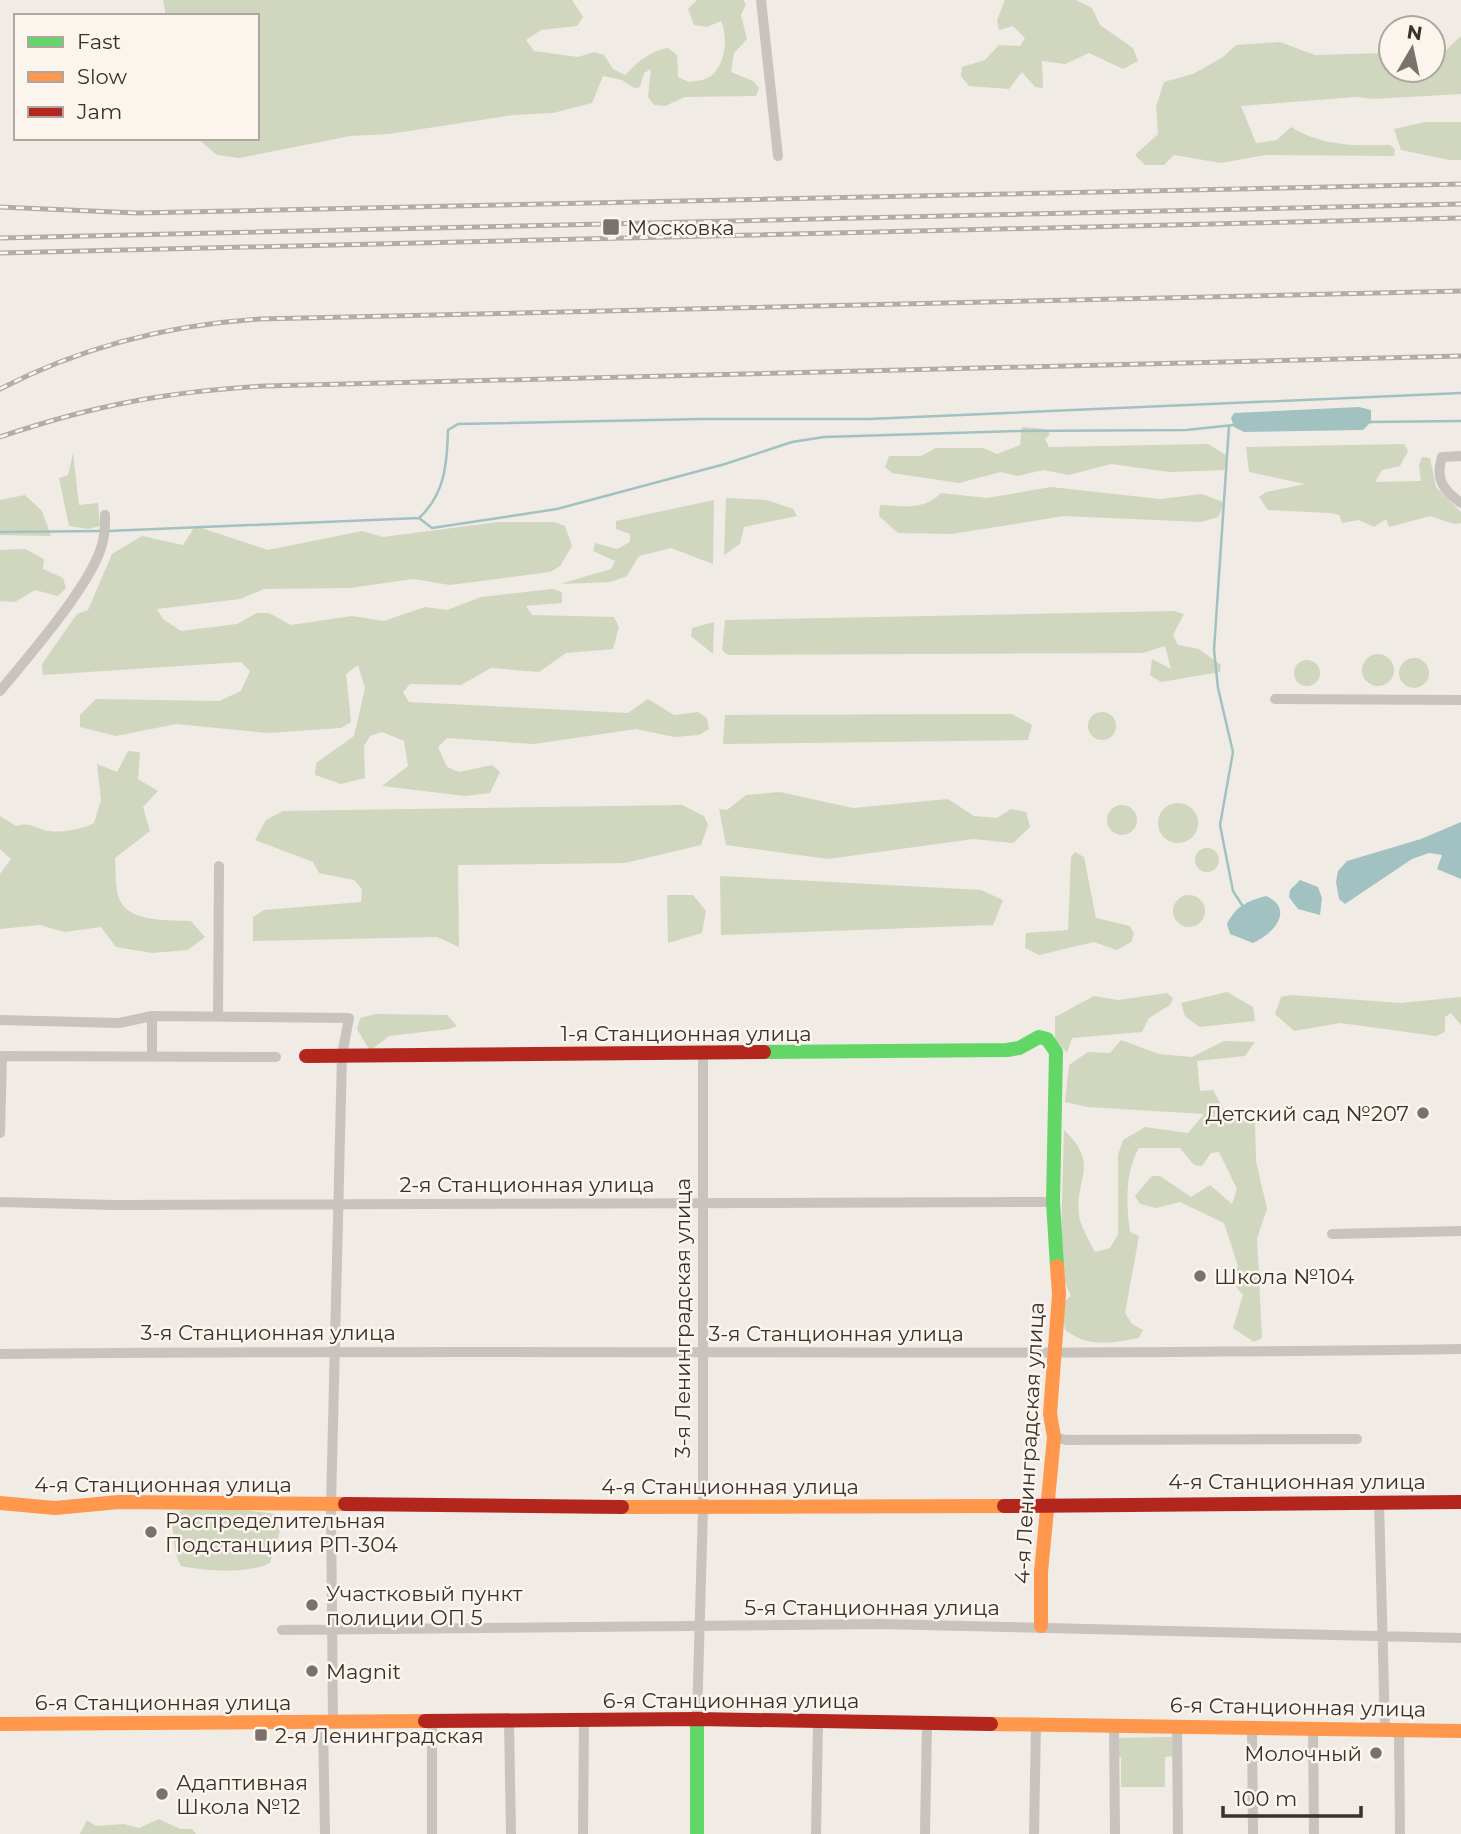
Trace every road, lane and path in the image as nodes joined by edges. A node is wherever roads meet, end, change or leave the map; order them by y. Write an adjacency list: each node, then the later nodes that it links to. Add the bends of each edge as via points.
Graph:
1 (761, 0): 2 (street)
2 (778, 156)
3 (1461, 456): 4 (street, via 1442,457 1439,468 1446,492)
4 (1461, 503)
5 (105, 515): 6 (street, via 103,543 92,566)
6 (0, 691)
7 (1275, 699): 8 (street)
8 (1461, 700)
9 (219, 866): 11 (street)
10 (152, 1016): 11 (street); 12 (street, via 119,1023); 17 (street)
11 (218, 1016): 14 (street, via 349,1018)
12 (0, 1020)
13 (1056, 1052): 15 (street, 1-я Станционная улица, via 1040,1037 1007,1050); 22 (street, 4-я Ленинградская улица)
14 (342, 1055): 15 (street, 1-я Станционная улица); 18 (street, 1-я Станционная улица); 24 (street)
15 (703, 1055): 23 (street, 3-я Ленинградская улица)
16 (2, 1056): 17 (street); 20 (street)
17 (152, 1056): 19 (street)
18 (306, 1056)
19 (276, 1057)
20 (0, 1133)
21 (0, 1202): 24 (street, 2-я Станционная улица)
22 (1053, 1202): 23 (street, 2-я Станционная улица); 30 (street, 4-я Ленинградская улица, via 1059,1294)
23 (703, 1203): 24 (street, 2-я Станционная улица); 29 (street, 3-я Ленинградская улица)
24 (340, 1204): 28 (street)
25 (1461, 1231): 26 (street)
26 (1332, 1234)
27 (1461, 1349): 30 (street, 3-я Станционная улица)
28 (336, 1350): 29 (street, 3-я Станционная улица); 31 (street, 3-я Станционная улица); 38 (street)
29 (702, 1352): 30 (street, 3-я Станционная улица); 39 (street, 3-я Ленинградская улица)
30 (1055, 1353): 32 (street, 4-я Ленинградская улица, via 1050,1414)
31 (0, 1354)
32 (1054, 1437): 33 (street); 37 (street, 4-я Ленинградская улица)
33 (1357, 1439)
34 (1379, 1502): 35 (street, 4-я Станционная улица); 37 (street, 4-я Станционная улица); 44 (street)
35 (1461, 1502)
36 (0, 1503): 38 (street, 4-я Станционная улица, via 55,1508 119,1502)
37 (1049, 1503): 39 (street, 4-я Станционная улица); 40 (street, 4-я Ленинградская улица, via 1044,1523)
38 (331, 1505): 39 (street, 4-я Станционная улица); 43 (street)
39 (703, 1508): 41 (street, 3-я Ленинградская улица)
40 (1041, 1626): 41 (street, 5-я Станционная улица); 44 (street, 5-я Станционная улица)
41 (701, 1627): 43 (street, 5-я Станционная улица); 46 (street, 3-я Ленинградская улица)
42 (282, 1630): 43 (street, 5-я Станционная улица)
43 (332, 1630): 51 (street)
44 (1382, 1636): 45 (street, 5-я Станционная улица); 59 (street)
45 (1461, 1638)
46 (698, 1719): 47 (street, 6-я Станционная улица); 49 (street, 6-я Станционная улица); 65 (street, 3-я Ленинградская улица)
47 (584, 1720): 48 (street, 6-я Станционная улица); 64 (street)
48 (509, 1721): 50 (street, 6-я Станционная улица); 63 (street)
49 (818, 1721): 52 (street, 6-я Станционная улица); 66 (street)
50 (432, 1722): 51 (street, 6-я Станционная улица); 62 (street)
51 (328, 1723): 53 (street, 6-я Станционная улица); 61 (street)
52 (928, 1723): 54 (street, 6-я Станционная улица); 67 (street)
53 (0, 1724)
54 (1036, 1724): 55 (street, 6-я Станционная улица); 68 (street)
55 (1114, 1726): 56 (street, 6-я Станционная улица); 69 (street)
56 (1177, 1726): 57 (street, 6-я Станционная улица); 70 (street)
57 (1252, 1728): 58 (street, 6-я Станционная улица); 71 (street)
58 (1313, 1728): 59 (street, 6-я Станционная улица); 72 (street)
59 (1392, 1730): 60 (street, 6-я Станционная улица); 73 (street)
60 (1461, 1731)
61 (325, 1834)
62 (432, 1834)
63 (511, 1834)
64 (583, 1834)
65 (697, 1834)
66 (816, 1834)
67 (925, 1834)
68 (1034, 1834)
69 (1115, 1834)
70 (1178, 1834)
71 (1253, 1834)
72 (1314, 1834)
73 (1401, 1834)

